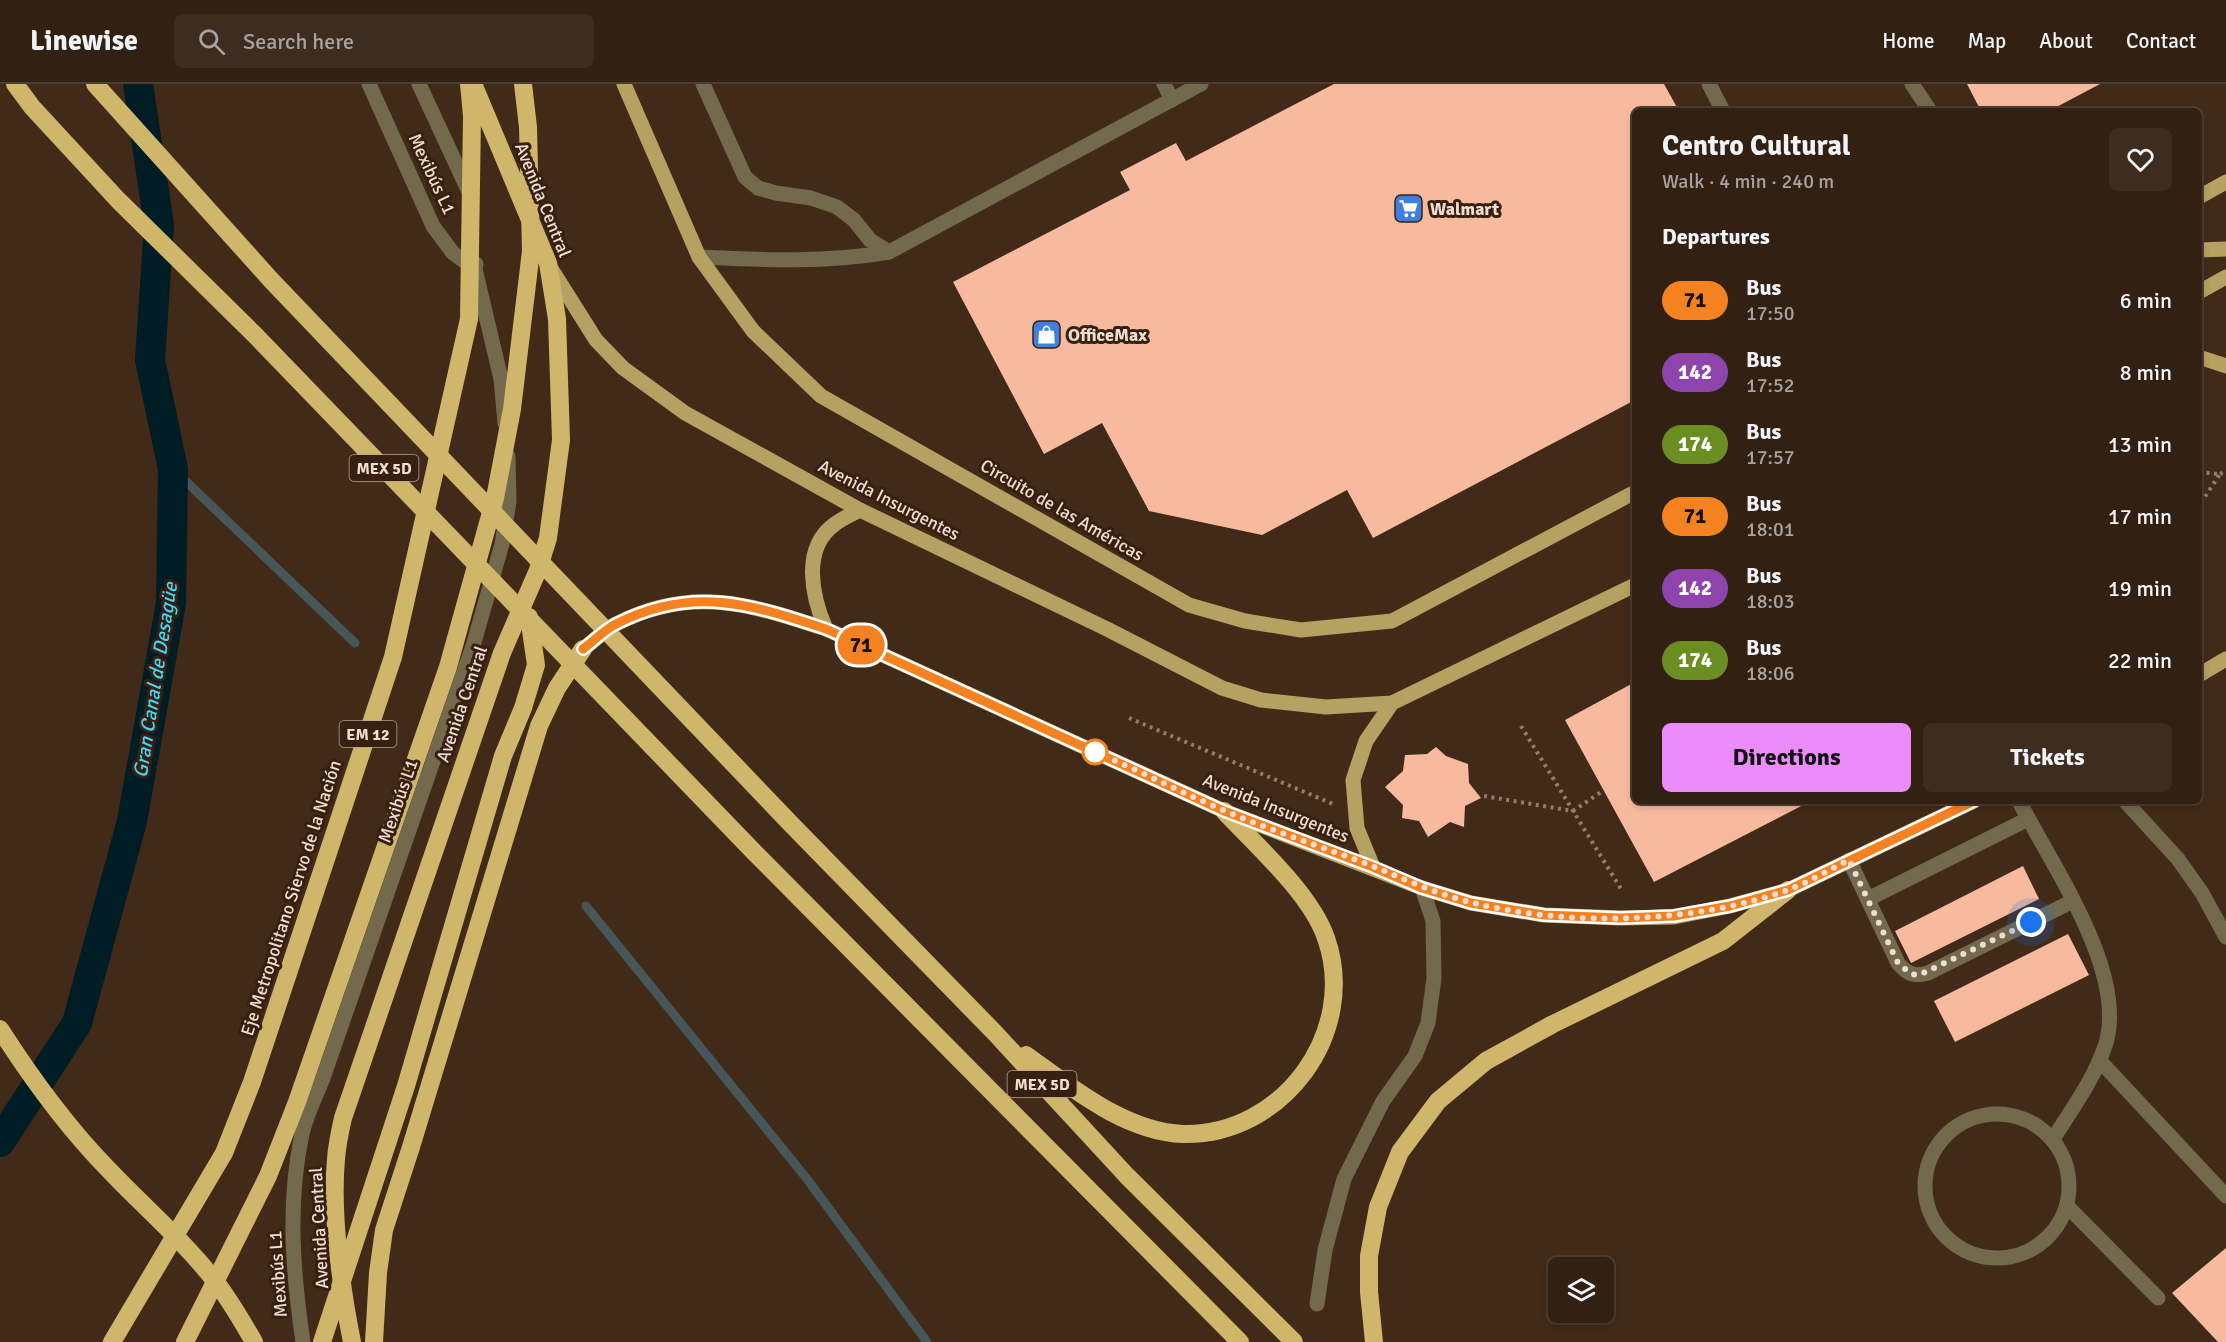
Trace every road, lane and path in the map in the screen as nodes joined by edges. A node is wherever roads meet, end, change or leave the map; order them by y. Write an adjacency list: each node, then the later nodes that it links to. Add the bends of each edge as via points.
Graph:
1 (15, 84): 78 (highway, MEX 5D, via 118,200 255,335 754,852)
2 (95, 84): 64 (highway, MEX 5D, via 271,280)
3 (369, 84): 25 (street, Mexibús L1, via 433,226 453,253)
4 (419, 84): 25 (street, Mexibús L1, via 474,201 479,240)
5 (468, 84): 71 (highway, Eje Metropolitano Siervo de la Nación / EM 12, via 472,116 469,319 393,657 252,1082 224,1153)
6 (473, 84): 24 (highway, Avenida Central)
7 (523, 84): 72 (highway, EM 12, via 531,251 512,409 495,498 448,667 297,1102 268,1176)
8 (624, 84): 23 (main road, Circuito de las Américas)
9 (703, 84): 22 (street, via 745,177 758,188 776,194 811,198 837,207 870,240)
10 (1164, 84): 14 (street)
11 (1201, 84): 14 (street)
12 (1710, 84): 15 (street)
13 (1914, 86): 16 (street); 17 (street)
14 (1172, 100): 22 (street)
15 (1722, 108)
16 (1918, 108)
17 (1928, 108)
18 (2226, 182): 19 (main road)
19 (2202, 195)
20 (2226, 249): 21 (main road)
21 (2202, 250)
22 (889, 252): 23 (street, via 855,258)
23 (699, 257): 33 (main road, Circuito de las Américas, via 753,331 821,396 1189,605 1245,621 1301,630 1392,621)
24 (548, 263): 35 (main road, Avenida Insurgentes, via 596,340 623,368 685,413); 37 (highway, Avenida Central, via 557,319 561,440 548,538)
25 (475, 269): 74 (street, Mexibús L1, via 501,379 509,502 502,544 473,646 302,1132 293,1230)
26 (2226, 277): 27 (main road)
27 (2202, 290)
28 (2202, 358): 29 (main road)
29 (2226, 366)
30 (2226, 471): 32 (path)
31 (2202, 472): 32 (path)
32 (2220, 474): 34 (path)
33 (1632, 494)
34 (2202, 501)
35 (860, 510): 38 (main road, via 834,525 819,542 813,560 816,606); 43 (main road, Avenida Insurgentes, via 1222,688 1261,700 1326,707)
36 (1632, 586): 43 (main road, Avenida Insurgentes)
37 (526, 601): 41 (highway); 76 (highway, Avenida Central, via 502,653 343,1118 336,1159 335,1207 344,1303)
38 (826, 629): 39 (main road, Avenida Insurgentes, via 772,611 723,602 687,601 615,625); 51 (main road, Avenida Insurgentes)
39 (583, 649): 41 (highway); 77 (highway, via 557,688 539,726 384,1230)
40 (2226, 659): 42 (main road)
41 (536, 665): 75 (highway, via 503,756 406,1086)
42 (2202, 673)
43 (1392, 703): 53 (main road, via 1366,741 1353,780)
44 (1129, 718): 53 (path)
45 (1521, 726): 52 (path)
46 (1604, 790): 52 (path)
47 (1484, 796): 52 (path)
48 (1968, 804): 55 (main road, Avenida Insurgentes)
49 (2020, 804): 54 (street)
50 (2129, 804): 62 (street, via 2178,859)
51 (1224, 811): 56 (main road, Avenida Insurgentes); 64 (highway, via 1313,912 1326,938 1334,971 1329,1027 1316,1057 1298,1082 1275,1104 1242,1122 1183,1134 1123,1118 1092,1103)
52 (1573, 811): 58 (path)
53 (1355, 813): 56 (main road)
54 (2028, 819): 60 (street); 61 (street)
55 (1849, 860): 59 (main road, Avenida Insurgentes); 60 (street)
56 (1373, 867): 57 (main road, Avenida Insurgentes)
57 (1422, 888): 59 (main road, Avenida Insurgentes, via 1471,903 1544,915 1620,918 1674,916); 70 (street, via 1432,921 1434,978 1428,1023 1415,1056 1383,1101 1344,1179 1325,1250)
58 (1620, 889)
59 (1788, 890): 80 (highway, via 1723,941 1486,1061 1438,1101 1400,1152 1378,1207 1369,1256)
60 (1868, 899): 61 (street, via 1898,963 1911,974 1919,975)
61 (2073, 901): 65 (street, via 2101,964 2108,991 2108,1032)
62 (2226, 937)
63 (0, 1029): 73 (highway, via 65,1121 214,1280)
64 (995, 1033): 79 (highway, MEX 5D, via 1127,1176)
65 (2100, 1061): 66 (street); 67 (street)
66 (2053, 1139): 68 (street, via 2069,1182); 68 (street, via 2035,1124 2013,1115 1989,1114 1966,1121 1946,1135 1932,1154 1925,1177 1926,1200 1935,1223 1951,1241 1972,1253 1996,1257 2019,1254 2040,1244 2056,1227)
67 (2226, 1196)
68 (2067, 1206): 69 (street)
69 (2157, 1298)
70 (1317, 1304)
71 (112, 1342)
72 (185, 1342)
73 (254, 1342)
74 (303, 1342)
75 (322, 1342)
76 (352, 1342)
77 (374, 1342)
78 (1240, 1342)
79 (1294, 1342)
80 (1374, 1342)

